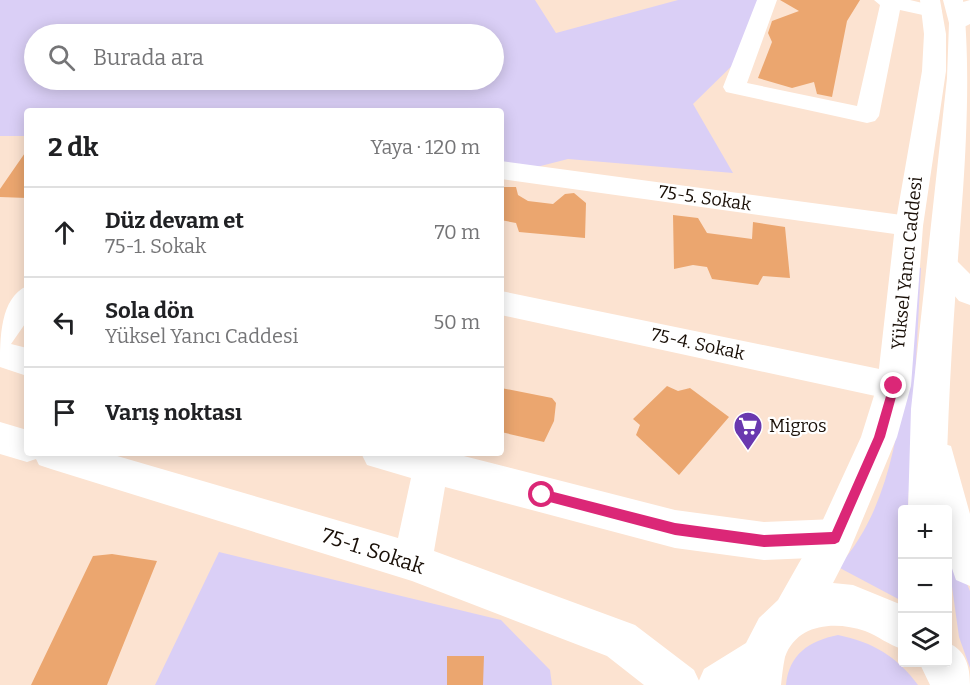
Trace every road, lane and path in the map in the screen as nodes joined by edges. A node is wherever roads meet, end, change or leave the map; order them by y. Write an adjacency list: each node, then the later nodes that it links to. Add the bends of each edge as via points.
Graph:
1 (767, 0): 2 (street, via 734,87 867,116)
2 (888, 2): 3 (street)
3 (949, 8): 5 (main road, Yüksel Yancı Caddesi, via 935,34 934,71); 6 (main road, Yüksel Yancı Caddesi)
4 (504, 170): 5 (street, 75-5. Sokak)
5 (909, 226): 13 (main road, Yüksel Yancı Caddesi)
6 (956, 263): 7 (street); 14 (main road, Yüksel Yancı Caddesi)
7 (970, 293)
8 (24, 302): 10 (street)
9 (504, 304): 13 (street, 75-4. Sokak)
10 (0, 335)
11 (0, 354): 12 (street)
12 (24, 361)
13 (894, 386): 21 (main road, Yüksel Yancı Caddesi, via 879,437)
14 (929, 409): 20 (main road, Yüksel Yancı Caddesi); 23 (street, via 946,499)
15 (0, 438): 16 (street)
16 (24, 445)
17 (61, 456): 22 (street, 75-1. Sokak)
18 (402, 456): 19 (street)
19 (433, 460): 21 (street, via 675,529 764,541); 22 (street)
20 (927, 505)
21 (835, 538): 24 (main road, Yüksel Yancı Caddesi)
22 (412, 562): 27 (street, 75-1. Sokak, via 620,640)
23 (970, 566)
24 (794, 613): 25 (main road, via 821,604 852,605); 26 (main road, via 773,632)
25 (898, 625)
26 (759, 673): 28 (main road)
27 (679, 685)
28 (720, 685)

